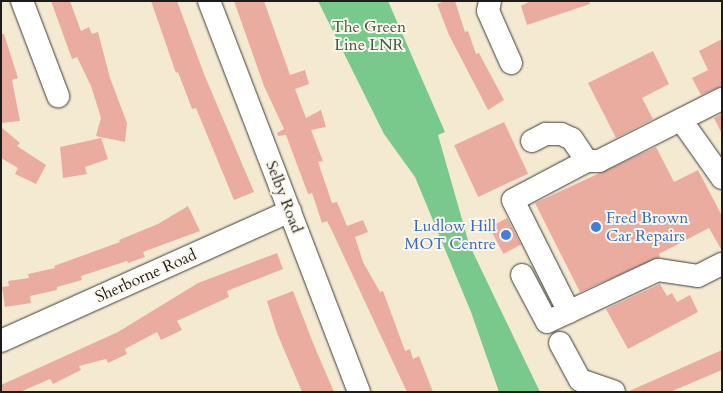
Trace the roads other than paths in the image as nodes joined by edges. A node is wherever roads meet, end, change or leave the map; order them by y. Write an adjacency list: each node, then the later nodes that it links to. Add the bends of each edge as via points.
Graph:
1 (22, 1): 5 (street)
2 (209, 1): 11 (street, Selby Road)
3 (490, 1): 4 (street, via 488,11)
4 (511, 63)
5 (58, 96)
6 (722, 99): 7 (street)
7 (681, 120): 9 (street, via 598,162); 10 (street)
8 (532, 141): 9 (street, via 546,134 561,134 572,139)
9 (588, 161): 14 (street, via 513,200)
10 (722, 178)
11 (290, 211): 15 (street, Sherborne Road); 17 (street, Selby Road)
12 (722, 264): 14 (street, via 698,276 658,270)
13 (522, 275): 14 (street, via 547,322)
14 (569, 312)
15 (1, 341)
16 (560, 343): 18 (street, via 580,380)
17 (359, 392)
18 (614, 392)

